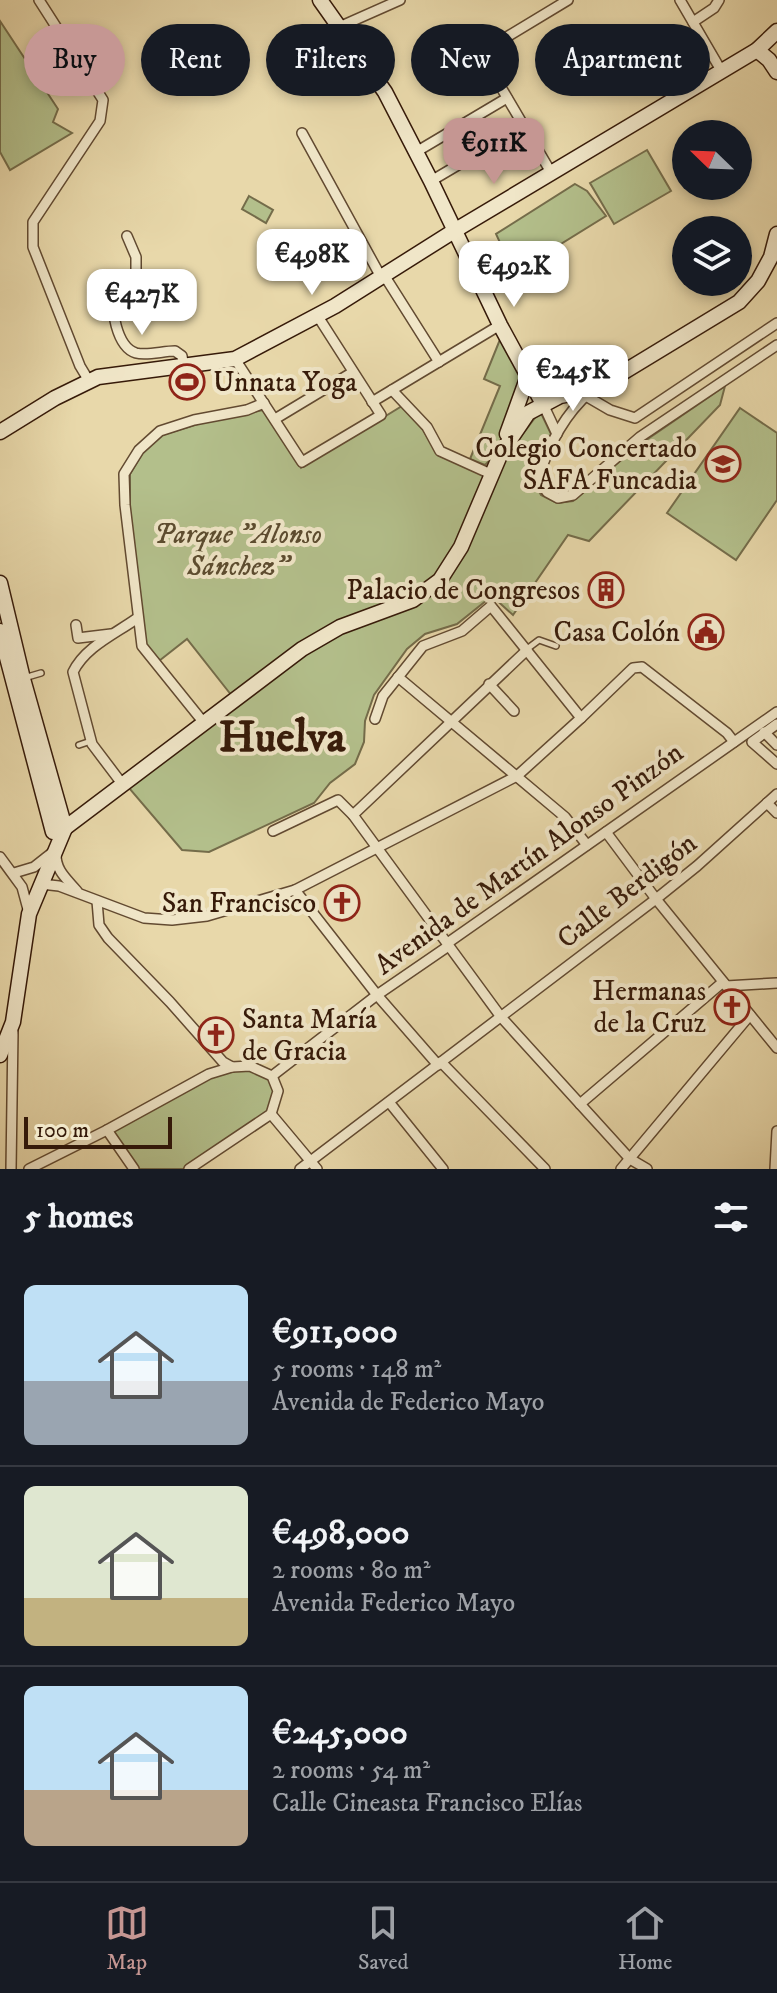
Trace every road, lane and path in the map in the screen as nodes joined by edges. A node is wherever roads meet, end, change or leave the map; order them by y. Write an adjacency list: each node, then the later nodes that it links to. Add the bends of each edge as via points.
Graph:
1 (39, 0): 36 (street, via 103,100 100,121 33,222 33,247)
2 (320, 0): 8 (street)
3 (400, 0): 9 (street)
4 (568, 0): 15 (street, via 485,53)
5 (680, 0): 7 (street)
6 (719, 0): 7 (street)
7 (693, 22): 12 (street)
8 (337, 24)
9 (346, 24)
10 (777, 31): 11 (street)
11 (757, 50): 12 (street); 13 (street)
12 (722, 72): 19 (street)
13 (777, 72)
14 (387, 96): 18 (street)
15 (507, 98): 16 (street); 18 (street)
16 (524, 126): 19 (street); 20 (street)
17 (302, 133): 24 (street)
18 (416, 152): 20 (street)
19 (552, 174): 21 (street)
20 (431, 181): 21 (street)
21 (454, 231): 24 (street); 29 (street)
22 (777, 234): 38 (street, via 758,281 739,302)
23 (127, 236): 25 (street, via 136,257)
24 (382, 276): 27 (street); 32 (street)
25 (136, 280): 26 (street); 33 (street, via 121,280 113,290 125,346 141,354 175,351 182,356)
26 (164, 293)
27 (317, 315): 31 (street); 34 (street)
28 (777, 323): 38 (street, via 635,418 610,410)
29 (500, 325): 32 (street); 35 (street)
30 (777, 345): 44 (street, via 640,437 573,495 558,498 538,479)
31 (235, 359): 33 (street); 40 (street)
32 (439, 362): 37 (street)
33 (178, 368): 36 (street)
34 (353, 372): 39 (street); 42 (street)
35 (528, 376): 41 (street); 45 (street)
36 (89, 381): 43 (street)
37 (392, 390): 39 (street); 46 (street, via 427,427 440,451)
38 (590, 393): 41 (street); 44 (street)
39 (372, 402): 42 (street, via 381,415 302,462)
40 (264, 403): 42 (street); 48 (street, via 160,431 124,474)
41 (543, 404): 44 (street); 45 (street, via 528,413)
42 (275, 419)
43 (0, 432)
44 (557, 434)
45 (501, 453): 46 (street)
46 (493, 475): 65 (street, via 440,580 413,600 340,627 302,649)
47 (0, 583): 58 (street)
48 (136, 619): 51 (street); 65 (street, via 142,646)
49 (76, 625): 52 (street)
50 (0, 631): 58 (street)
51 (115, 633): 52 (street); 55 (street)
52 (78, 638): 55 (street)
53 (556, 646): 54 (lane, via 539,640)
54 (527, 650): 57 (street, via 491,606 462,631 423,646); 59 (street); 62 (street)
55 (77, 662): 68 (street, via 73,672)
56 (41, 673): 58 (lane)
57 (398, 677): 63 (street, via 383,696); 64 (street)
58 (18, 680): 79 (street)
59 (489, 684): 60 (street); 64 (street)
60 (514, 711)
61 (777, 712): 69 (street, Avenida de Martín Alonso Pinzón)
62 (581, 718): 69 (street, via 633,668 642,667); 73 (street)
63 (375, 719)
64 (450, 721): 73 (street); 78 (street)
65 (204, 723): 74 (street)
66 (777, 724): 67 (street)
67 (764, 732): 71 (street); 72 (street, via 752,742)
68 (91, 741): 70 (lane); 74 (street)
69 (734, 742): 81 (street, Avenida de Martín Alonso Pinzón)
70 (79, 745)
71 (777, 745)
72 (777, 764)
73 (517, 776): 82 (street, via 565,817); 84 (street)
74 (123, 785): 79 (street)
75 (777, 794): 76 (street, Calle Berdigón)
76 (767, 803): 77 (street); 90 (street, Calle Berdigón)
77 (777, 813)
78 (353, 815): 80 (street, via 338,800); 84 (street)
79 (58, 827): 83 (street)
80 (273, 831)
81 (606, 832): 82 (street, Avenida de Martín Alonso Pinzón); 90 (street)
82 (587, 845): 93 (street, Avenida de Martín Alonso Pinzón)
83 (56, 850): 86 (street); 87 (street); 89 (street, via 60,871)
84 (377, 850): 88 (street); 93 (street)
85 (0, 857): 86 (street)
86 (14, 873): 92 (street)
87 (41, 884): 89 (street); 92 (street)
88 (295, 890): 91 (street, via 207,916 172,920 144,918); 96 (street)
89 (80, 893): 91 (street)
90 (656, 899): 95 (street); 98 (street, Calle Berdigón)
91 (97, 901): 103 (street, via 99,925 108,938)
92 (29, 914): 99 (street)
93 (447, 947): 96 (street, Avenida de Martín Alonso Pinzón); 98 (street)
94 (777, 983): 95 (street)
95 (725, 984): 97 (street); 106 (street)
96 (377, 995): 102 (street); 104 (street, Avenida de Martín Alonso Pinzón)
97 (750, 1015): 100 (street); 110 (street)
98 (501, 1017): 102 (street, Calle Berdigón); 106 (street)
99 (13, 1022): 101 (street); 113 (street)
100 (777, 1048)
101 (0, 1055)
102 (439, 1063): 105 (street, Calle Berdigón); 119 (street)
103 (232, 1067): 104 (street, via 250,1066); 108 (street, via 209,1074)
104 (272, 1076): 107 (street, via 278,1091)
105 (389, 1102): 111 (street, Calle Berdigón); 118 (street)
106 (580, 1104): 110 (street)
107 (271, 1114): 111 (street); 116 (street)
108 (107, 1130): 114 (street); 115 (street)
109 (777, 1131): 122 (street)
110 (630, 1159): 120 (street); 121 (street)
111 (314, 1165): 117 (street, Calle Berdigón)
112 (0, 1166): 113 (street)
113 (9, 1169)
114 (29, 1169)
115 (134, 1169)
116 (189, 1169)
117 (300, 1169)
118 (443, 1169)
119 (545, 1169)
120 (621, 1169)
121 (647, 1169)
122 (775, 1169)

